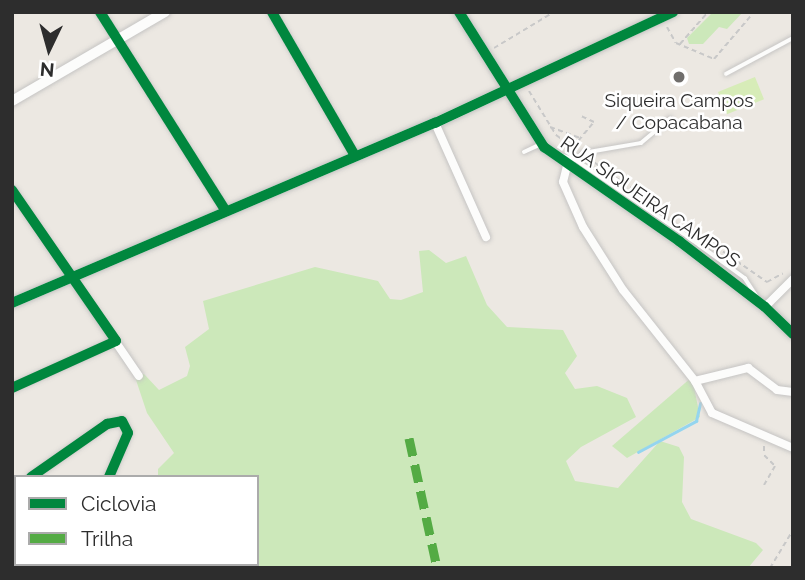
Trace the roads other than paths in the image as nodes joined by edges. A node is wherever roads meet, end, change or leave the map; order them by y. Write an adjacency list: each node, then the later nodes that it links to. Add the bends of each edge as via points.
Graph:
1 (100, 12): 7 (street)
2 (165, 12): 7 (street)
3 (272, 12): 15 (street)
4 (459, 12): 9 (street, RUA SIQUEIRA CAMPOS)
5 (668, 15): 9 (street)
6 (793, 38): 8 (lane)
7 (118, 40): 10 (street); 18 (street)
8 (726, 74)
9 (507, 89): 12 (street); 13 (street, RUA SIQUEIRA CAMPOS)
10 (12, 101)
11 (670, 119): 16 (lane, via 641,144 582,154)
12 (435, 123): 15 (street); 19 (street)
13 (541, 144): 14 (lane); 16 (street, RUA SIQUEIRA CAMPOS, via 553,156)
14 (524, 152)
15 (355, 156): 18 (street)
16 (572, 163): 23 (street, RUA SIQUEIRA CAMPOS); 27 (street, via 563,182 583,228 623,290)
17 (12, 190): 20 (street)
18 (225, 210): 20 (street)
19 (486, 237)
20 (72, 277): 22 (street); 25 (street)
21 (793, 279): 23 (street)
22 (12, 303)
23 (761, 304): 24 (street, RUA SIQUEIRA CAMPOS)
24 (793, 334)
25 (116, 341): 26 (street); 28 (street)
26 (139, 376)
27 (695, 381): 29 (street, via 748,368 782,393); 30 (street, via 714,414)
28 (12, 388)
29 (793, 391)
30 (793, 448)
31 (34, 475): 32 (street, via 107,424 122,421 128,433)
32 (110, 475)

